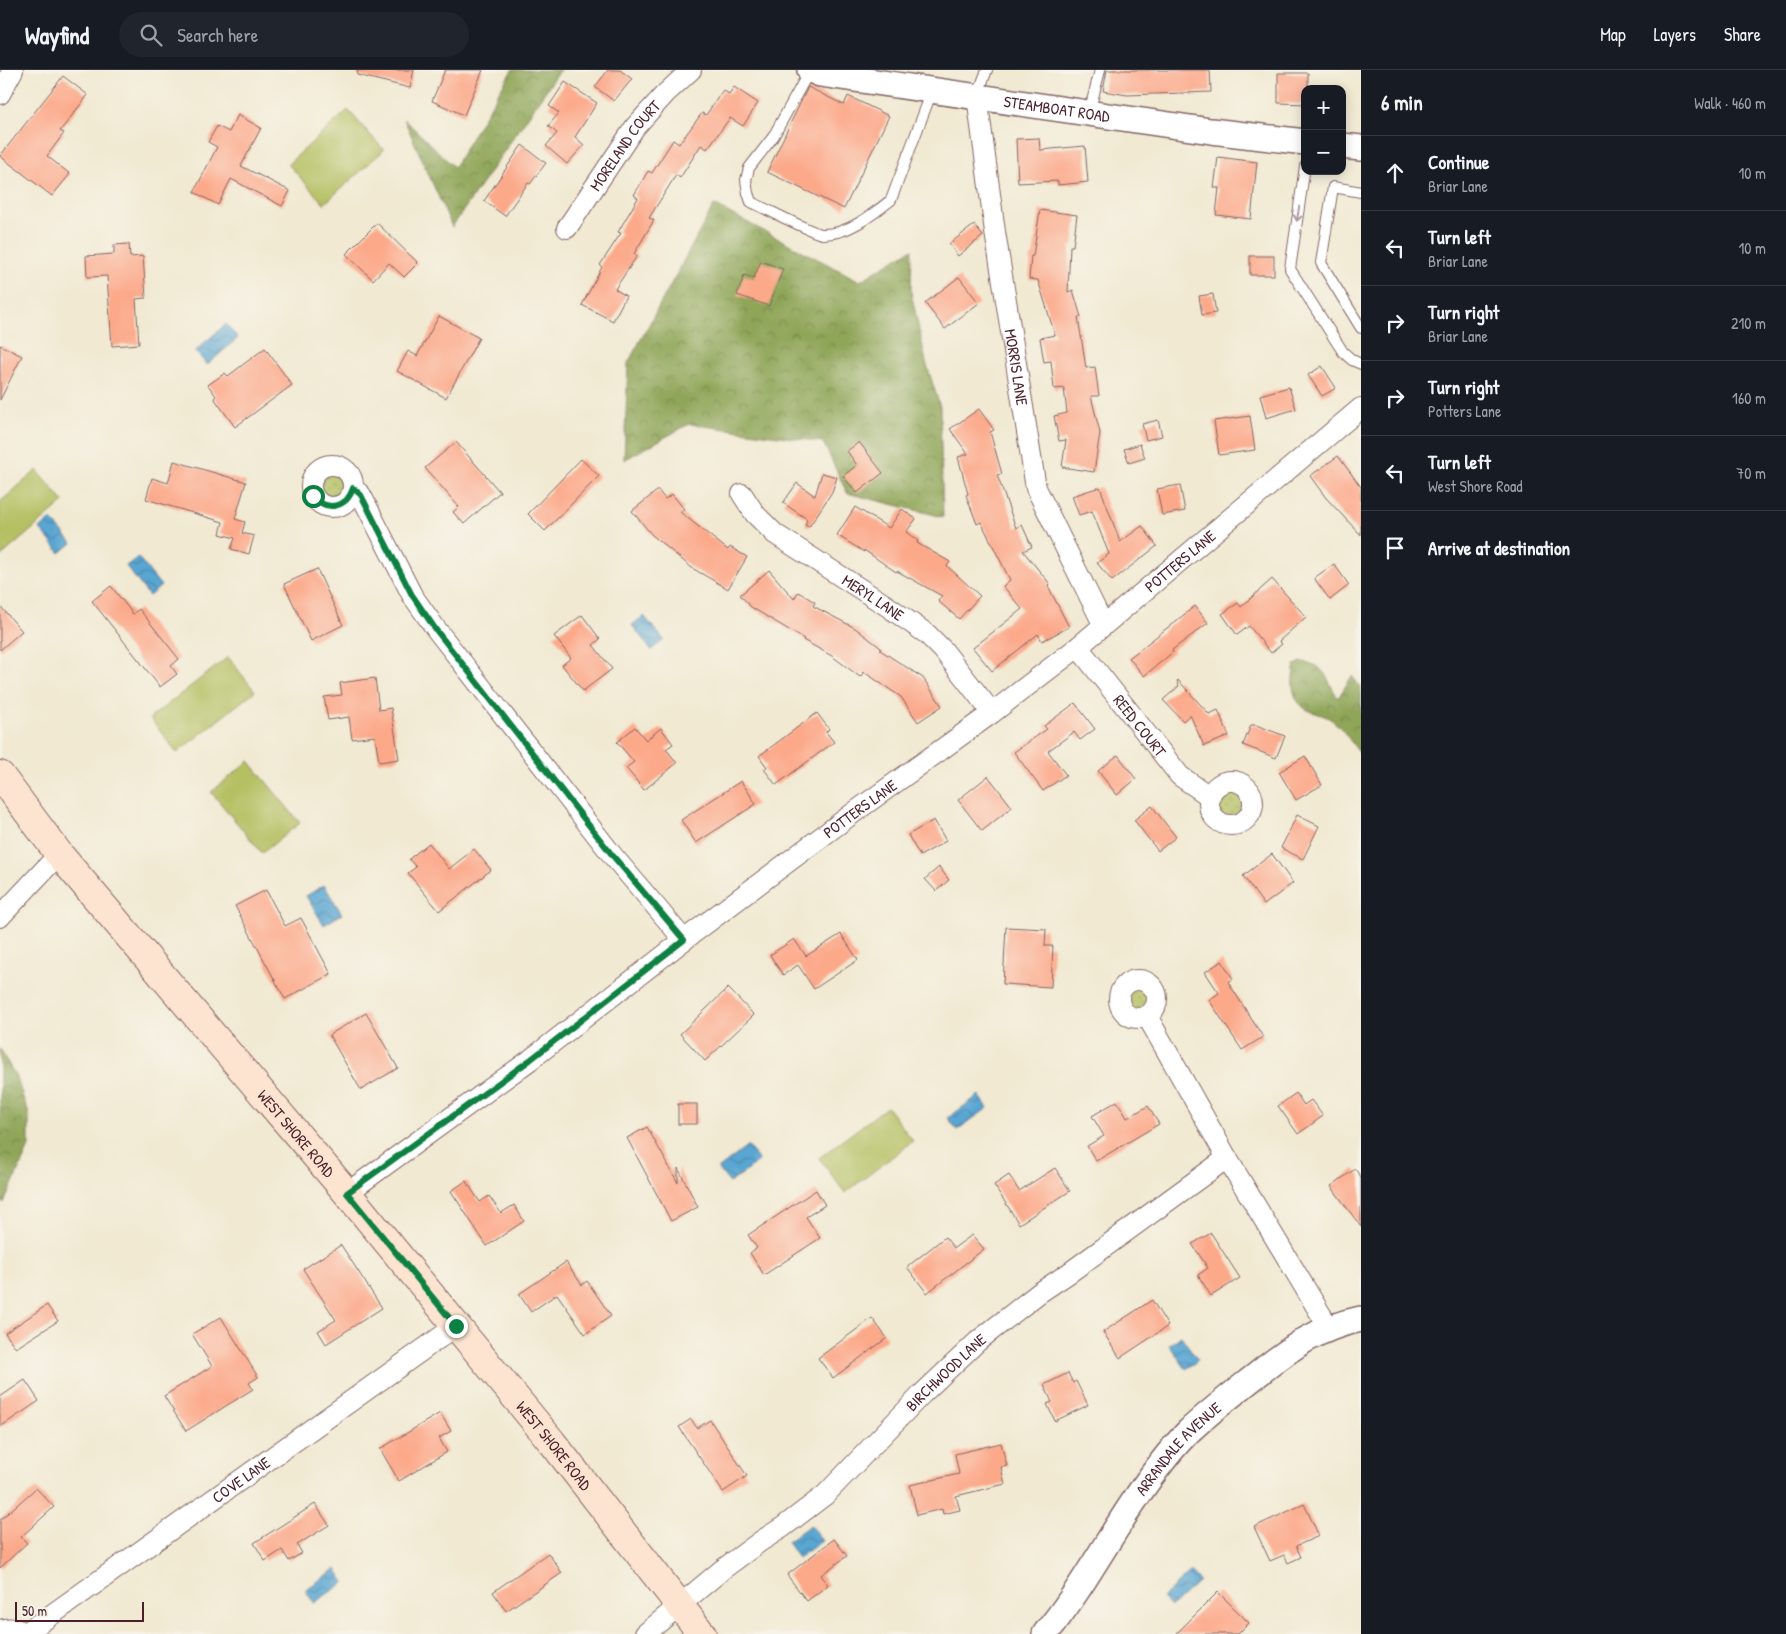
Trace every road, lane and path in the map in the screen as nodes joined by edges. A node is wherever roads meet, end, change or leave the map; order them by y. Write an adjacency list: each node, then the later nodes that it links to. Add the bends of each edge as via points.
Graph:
1 (13, 70): 8 (street)
2 (691, 70): 16 (street, MORELAND COURT, via 636,127)
3 (810, 70): 6 (street, STEAMBOAT ROAD, via 820,74); 7 (lane, via 773,137 750,168 746,180 751,202 821,235 846,230 891,200)
4 (987, 70): 9 (lane)
5 (1100, 70): 10 (lane)
6 (876, 76): 7 (street, STEAMBOAT ROAD)
7 (932, 90): 9 (street, STEAMBOAT ROAD)
8 (0, 94)
9 (977, 96): 10 (street, STEAMBOAT ROAD); 22 (street, MORRIS LANE, via 1036,488)
10 (1089, 113): 11 (street, STEAMBOAT ROAD)
11 (1301, 141)
12 (1346, 146): 13 (street)
13 (1361, 148)
14 (1304, 175): 18 (lane, one-way to 18, via 1290,270 1343,352)
15 (1361, 192): 17 (lane, via 1333,187 1321,263)
16 (566, 228)
17 (1361, 328)
18 (1361, 364)
19 (1358, 418): 22 (street, POTTERS LANE)
20 (353, 488): 29 (street, via 361,495 412,595 436,630 613,856)
21 (742, 494): 24 (street, MERYL LANE, via 755,514 776,534 927,634)
22 (1103, 624): 23 (street, POTTERS LANE)
23 (1078, 647): 24 (street, POTTERS LANE); 26 (street, REED COURT, via 1180,776)
24 (992, 713): 29 (street, POTTERS LANE)
25 (0, 775): 27 (main road, WEST SHORE ROAD)
26 (1209, 796)
27 (59, 854): 28 (street); 32 (main road, WEST SHORE ROAD)
28 (0, 917)
29 (684, 940): 32 (street, POTTERS LANE, via 530,1060)
30 (1148, 1016): 31 (street)
31 (1227, 1158): 35 (street, via 1306,1289); 36 (street, BIRCHWOOD LANE, via 1039,1293 978,1341 825,1495 723,1569)
32 (347, 1193): 34 (main road, WEST SHORE ROAD)
33 (1361, 1319): 35 (street, ARRANDALE AVENUE, via 1340,1323)
34 (456, 1326): 36 (main road, WEST SHORE ROAD); 38 (street, COVE LANE)
35 (1319, 1333): 41 (street, ARRANDALE AVENUE, via 1292,1348 1187,1433 1145,1486 1064,1611)
36 (680, 1606): 39 (street, BIRCHWOOD LANE); 40 (main road, WEST SHORE ROAD)
37 (0, 1630): 38 (street, COVE LANE, via 18,1629)
38 (26, 1634)
39 (645, 1634)
40 (702, 1634)
41 (1045, 1634)

